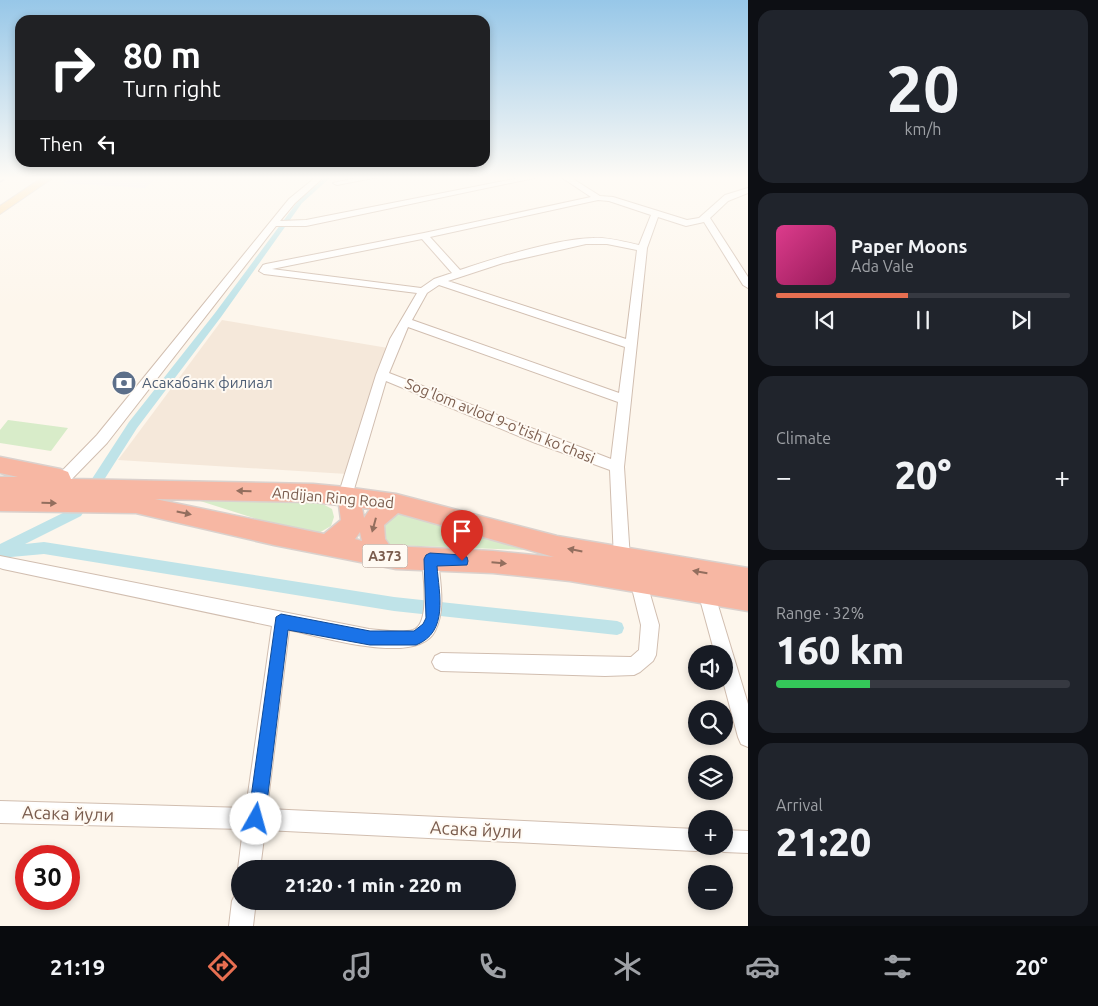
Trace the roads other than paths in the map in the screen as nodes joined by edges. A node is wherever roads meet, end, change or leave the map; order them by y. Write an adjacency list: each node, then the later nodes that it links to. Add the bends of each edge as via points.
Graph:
1 (278, 220): 8 (street)
2 (315, 220): 8 (street)
3 (496, 220): 9 (street)
4 (652, 220): 10 (street)
5 (676, 220): 6 (street, via 686,223)
6 (702, 220)
7 (707, 220): 13 (street)
8 (275, 224): 21 (street, via 102,439)
9 (424, 236): 11 (street); 14 (street, via 266,267 264,270)
10 (642, 248): 11 (street, via 586,240); 16 (street)
11 (458, 273): 12 (street)
12 (437, 281): 14 (street); 16 (street)
13 (748, 285)
14 (423, 291): 15 (street)
15 (406, 322): 17 (street); 18 (street)
16 (632, 345): 18 (street)
17 (382, 375): 20 (street, Sog'lom avlod 9-o'tish ko'chasi); 24 (street)
18 (625, 400): 20 (street)
19 (0, 465): 21 (highway)
20 (617, 467): 30 (street)
21 (63, 479): 23 (highway)
22 (0, 486): 23 (highway, Andijan Ring Road)
23 (112, 489): 24 (highway, Andijan Ring Road, one-way to 23)
24 (346, 496): 26 (highway, Andijan Ring Road); 27 (highway, via 354,512 351,527 344,535)
25 (0, 502): 27 (highway, A373, one-way to 27, via 136,504)
26 (396, 504): 28 (highway, one-way to 28, via 377,516 372,525 375,546); 30 (highway, Andijan Ring Road, one-way to 26, via 557,547)
27 (324, 545): 28 (highway, A373)
28 (382, 555): 29 (highway, A373)
29 (430, 559): 32 (highway, A373, one-way to 32, via 494,562); 36 (street, via 433,618 428,629 416,638 370,638)
30 (622, 559): 33 (highway, Andijan Ring Road, one-way to 30)
31 (3, 562): 36 (street)
32 (638, 580): 34 (highway, A373); 37 (street, via 650,625 647,655 634,666)
33 (748, 580)
34 (706, 592): 35 (highway, A373); 38 (street)
35 (748, 599)
36 (281, 622): 40 (street)
37 (441, 662)
38 (748, 737)
39 (0, 812): 40 (street, Асака йули)
40 (256, 819): 41 (street, Асака йули); 44 (street)
41 (688, 840)
42 (733, 841): 43 (street)
43 (748, 842)
44 (250, 860)
45 (243, 910): 46 (street)
46 (241, 926)

